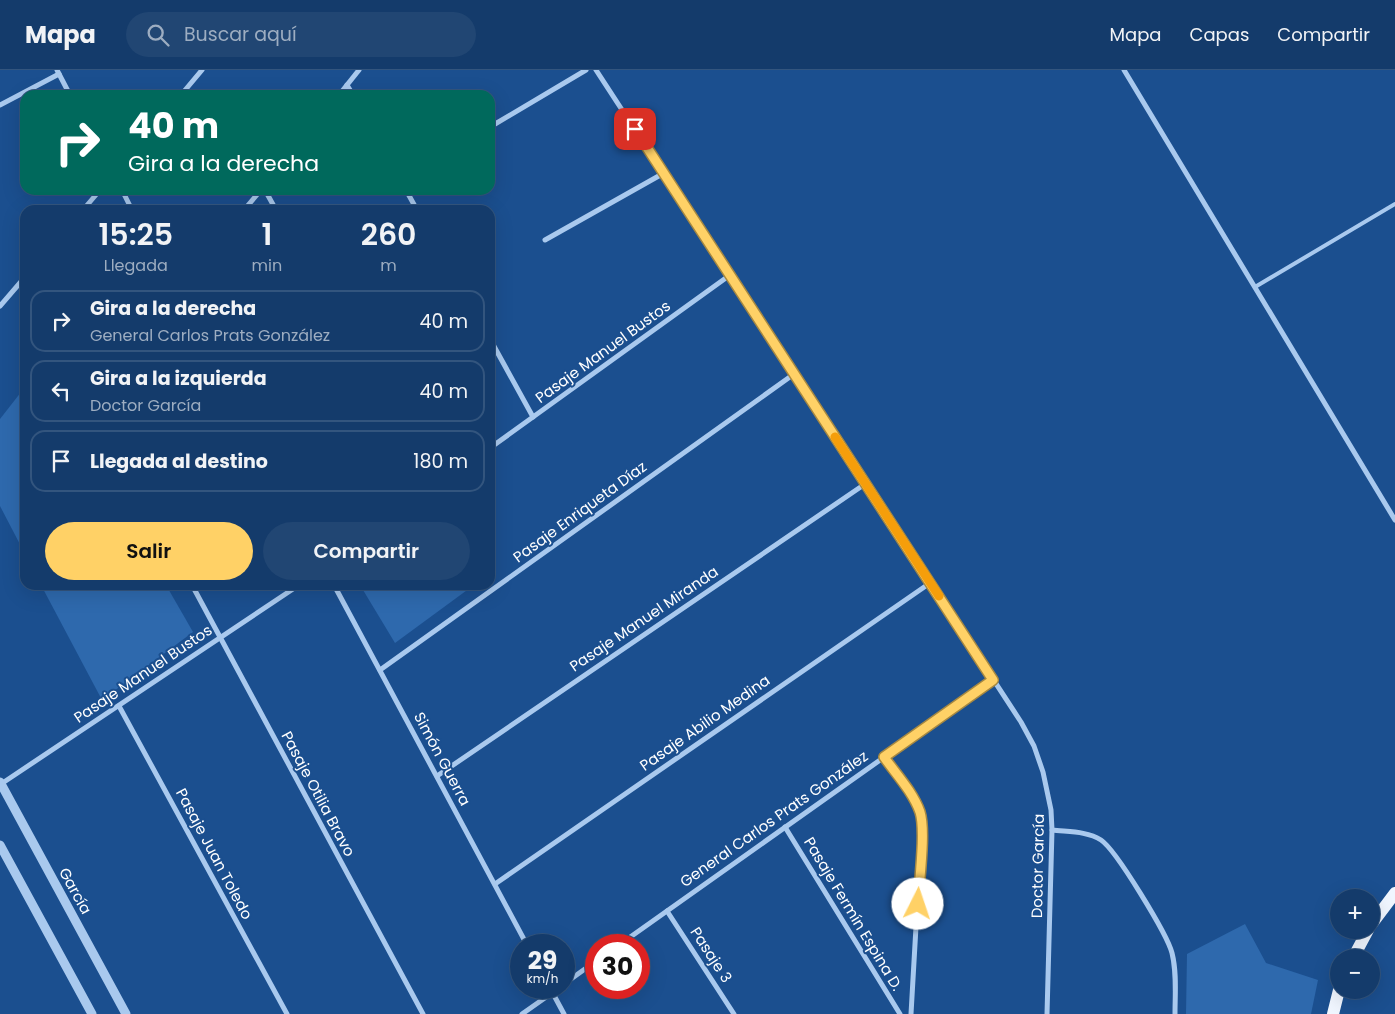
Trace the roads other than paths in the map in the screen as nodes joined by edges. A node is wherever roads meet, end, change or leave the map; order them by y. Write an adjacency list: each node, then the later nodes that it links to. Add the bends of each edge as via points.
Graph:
1 (202, 70): 10 (street)
2 (359, 70): 7 (street)
3 (586, 70): 15 (street)
4 (596, 70): 16 (street, Doctor García)
5 (1124, 70): 25 (street)
6 (58, 72): 8 (street); 9 (street)
7 (347, 85): 11 (street); 12 (street)
8 (26, 90)
9 (67, 90)
10 (185, 90)
11 (343, 90)
12 (350, 90)
13 (20, 94): 14 (street)
14 (0, 105)
15 (495, 123)
16 (664, 173): 22 (street); 23 (street, Doctor García)
17 (96, 195): 20 (street)
18 (257, 195): 21 (street)
19 (1395, 204): 25 (lane)
20 (87, 205)
21 (248, 205)
22 (545, 240)
23 (730, 275): 28 (street, Doctor García); 29 (street, Pasaje Manuel Bustos)
24 (20, 283): 26 (street)
25 (1255, 287): 32 (street)
26 (0, 306)
27 (495, 349): 29 (street)
28 (794, 374): 31 (street, Doctor García); 34 (street, Pasaje Enriqueta Díaz)
29 (534, 417): 30 (street, Pasaje Manuel Bustos)
30 (495, 444)
31 (866, 484): 33 (street, Doctor García); 44 (street, Pasaje Manuel Miranda)
32 (1395, 520)
33 (930, 583): 41 (street, Doctor García); 49 (street, Pasaje Abilio Medina)
34 (495, 588)
35 (195, 590): 39 (street, Pasaje Otilia Bravo)
36 (292, 590): 39 (street, Pasaje Manuel Bustos)
37 (337, 590): 40 (street, Simón Guerra)
38 (492, 590): 40 (street, Pasaje Enriqueta Díaz)
39 (220, 638): 42 (street, Pasaje Manuel Bustos); 61 (street, Pasaje Otilia Bravo)
40 (380, 670): 44 (street, Simón Guerra)
41 (993, 680): 43 (street, General Carlos Prats González); 47 (street, Doctor García, via 1034,746 1048,790)
42 (119, 706): 45 (street, Pasaje Manuel Bustos); 60 (street, Pasaje Juan Toledo)
43 (884, 757): 46 (street, General Carlos Prats González); 66 (street, via 916,804 922,822)
44 (437, 776): 49 (street, Simón Guerra)
45 (1, 783): 59 (street, García)
46 (785, 827): 51 (street, General Carlos Prats González); 65 (street, Pasaje Fermín Espina D.)
47 (1052, 830): 67 (street, Doctor García); 68 (street, via 1093,836 1106,844 1116,857 1160,927 1172,953)
48 (0, 846): 58 (street)
49 (495, 884): 53 (street, Simón Guerra)
50 (1393, 901): 52 (main road)
51 (667, 910): 54 (street, General Carlos Prats González); 64 (street, Pasaje 3)
52 (1380, 915)
53 (521, 934)
54 (634, 934)
55 (540, 999): 62 (street)
56 (556, 999): 63 (street)
57 (1337, 999): 69 (main road)
58 (92, 1014)
59 (126, 1014)
60 (286, 1014)
61 (423, 1014)
62 (522, 1014)
63 (564, 1014)
64 (734, 1014)
65 (900, 1014)
66 (911, 1014)
67 (1047, 1014)
68 (1175, 1014)
69 (1333, 1014)

